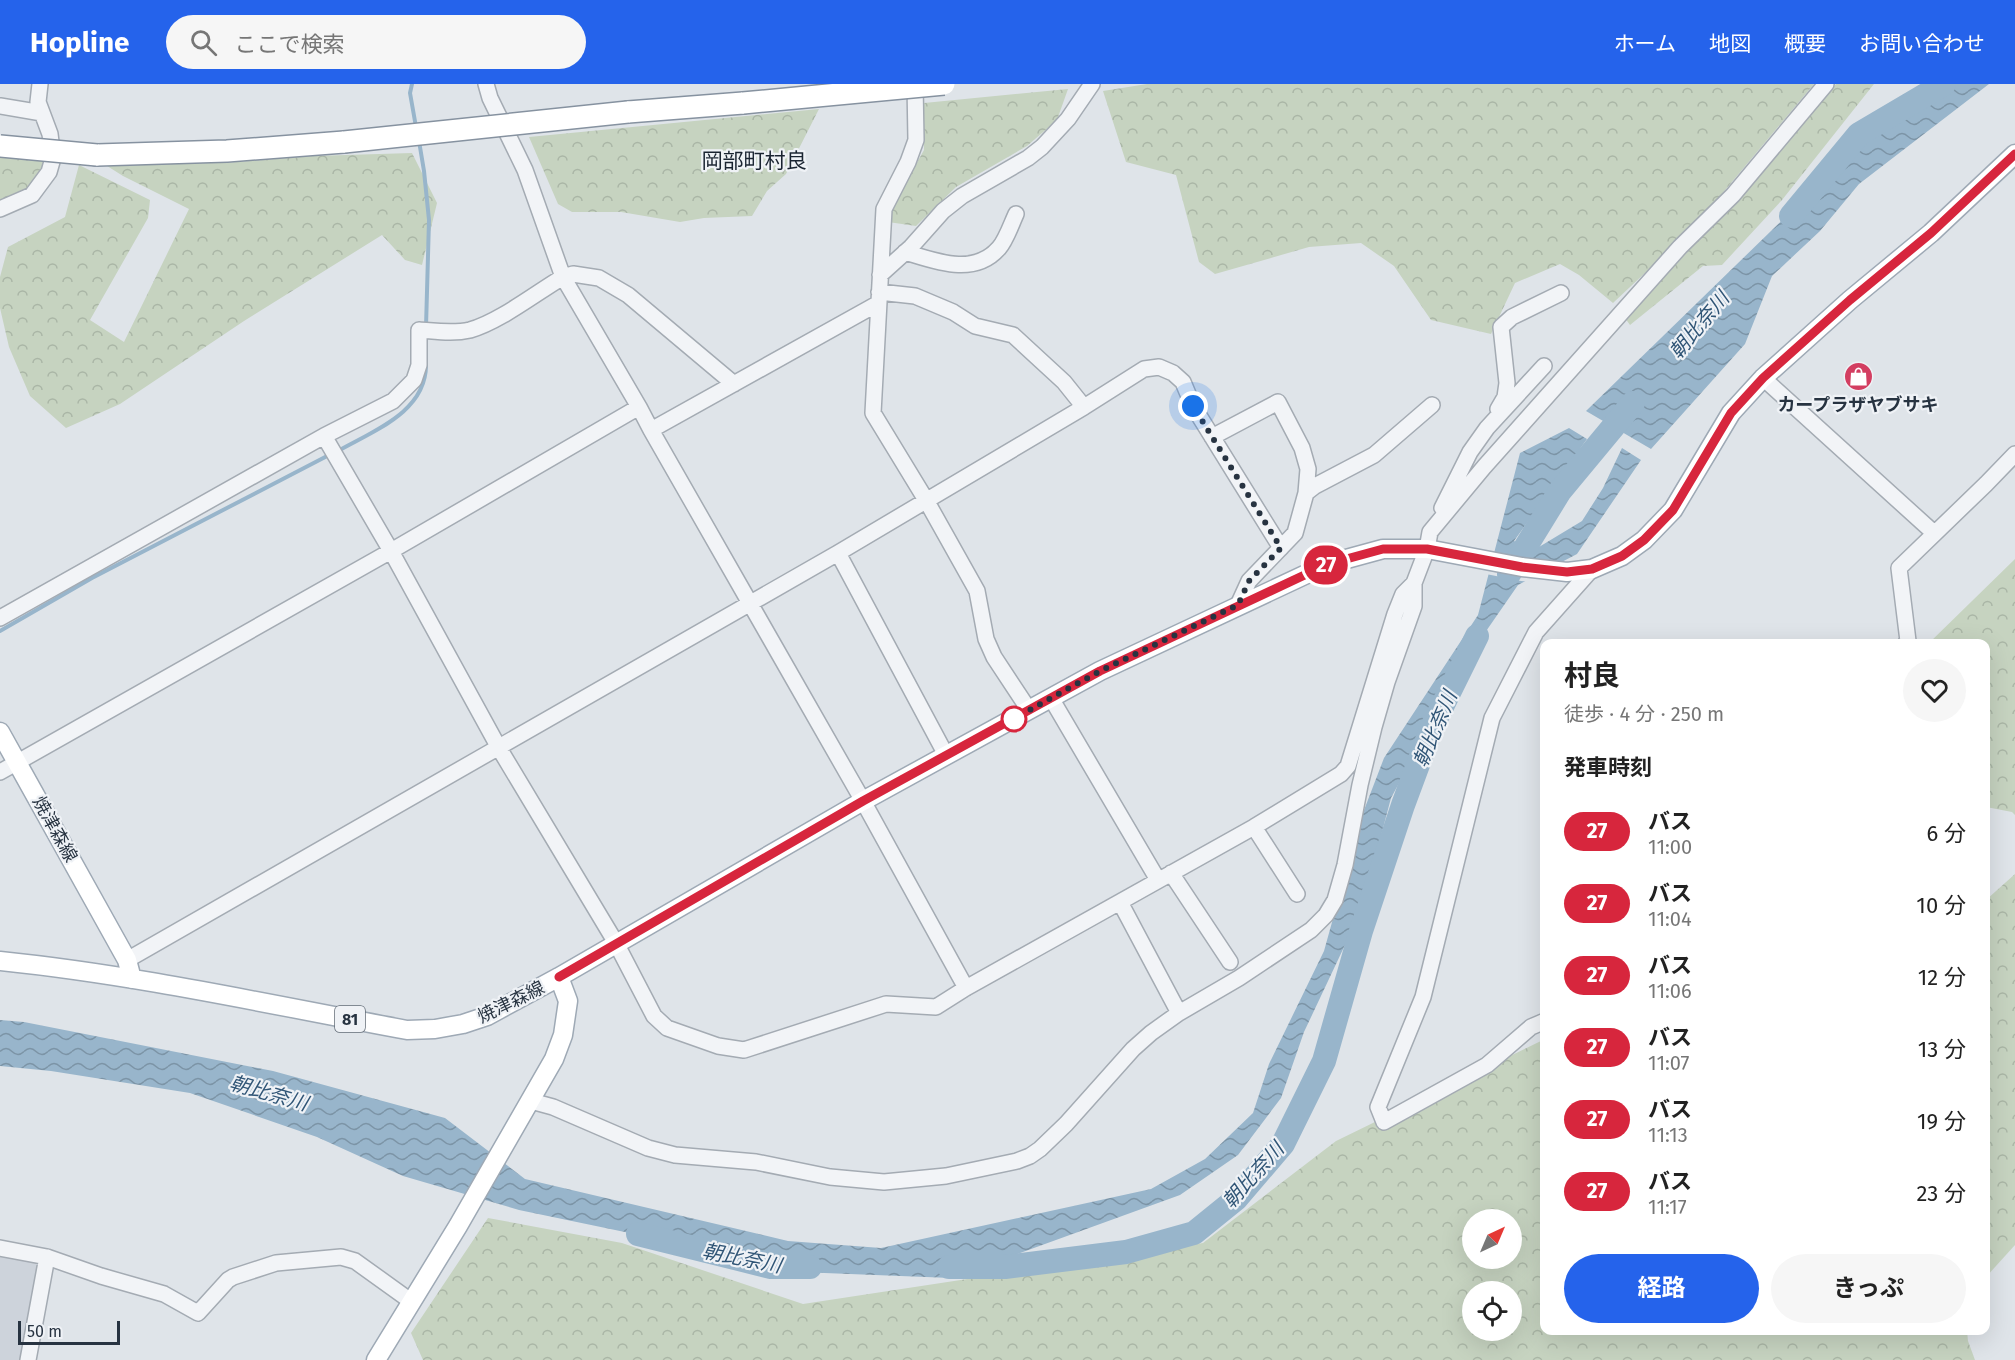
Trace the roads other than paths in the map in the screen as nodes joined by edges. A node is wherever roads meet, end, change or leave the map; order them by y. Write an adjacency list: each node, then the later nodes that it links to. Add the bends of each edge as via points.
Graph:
1 (40, 84): 8 (street, via 38,102)
2 (486, 84): 15 (street, via 525,170)
3 (915, 84): 14 (street, via 916,140 884,209)
4 (944, 84): 9 (highway, bridge, via 228,151 97,155)
5 (1092, 84): 13 (street, via 1068,120 1042,147 962,196)
6 (1826, 84): 32 (street, via 1733,195 1680,247 1484,467)
7 (0, 106): 8 (street)
8 (42, 113): 11 (street, via 53,158 49,172 32,195)
9 (0, 146)
10 (2015, 154): 19 (main road, via 1931,233)
11 (0, 209)
12 (1016, 214): 13 (street, via 1000,247 969,266)
13 (905, 252): 14 (street)
14 (880, 275): 17 (street)
15 (563, 277): 20 (street, via 573,274 598,278 628,295); 23 (street); 26 (street, via 484,325 456,331 419,330 419,365 405,391)
16 (1561, 294): 24 (street, via 1512,317 1501,327 1507,383 1505,397)
17 (878, 298): 20 (street); 22 (street, via 915,296 975,326 1013,335 1064,382); 30 (street, via 873,413)
18 (1544, 366): 24 (street)
19 (1763, 378): 31 (street); 36 (main road, via 1731,413 1673,510 1644,540 1622,556)
20 (734, 384): 25 (street)
21 (1432, 405): 29 (street, via 1374,455)
22 (1084, 407): 27 (street, via 1144,369 1159,367 1183,382); 30 (street)
23 (639, 408): 25 (street); 34 (street)
24 (1487, 428): 32 (street, via 1470,452)
25 (651, 430): 38 (street)
26 (324, 436): 34 (street); 40 (street)
27 (1212, 437): 29 (street, via 1278,402 1302,448 1308,469); 33 (street)
28 (2015, 454): 31 (street)
29 (1306, 493): 33 (street, via 1295,532)
30 (926, 500): 35 (street); 43 (street, via 977,591 986,639 994,657)
31 (1934, 533): 41 (street, via 1899,568)
32 (1429, 541): 36 (main road, via 1446,552 1522,567 1567,572); 37 (street); 39 (main road, via 1328,564)
33 (1281, 548): 39 (street, via 1249,581)
34 (391, 551): 45 (street); 47 (street)
35 (838, 553): 38 (street); 46 (street)
36 (1592, 569): 62 (street, via 1536,632 1492,718 1424,997 1378,1107 1384,1122 1487,1065)
37 (1414, 583): 50 (street, via 1403,594 1395,614 1348,766); 61 (street, via 1414,606 1374,727 1335,900 1311,930)
38 (750, 602): 45 (street); 49 (street)
39 (1238, 605): 42 (main road)
40 (0, 618)
41 (1908, 639)
42 (1051, 698): 43 (main road); 51 (street)
43 (1029, 710): 46 (main road)
44 (0, 732): 47 (main road, 焼津森線)
45 (499, 748): 54 (street); 55 (street)
46 (946, 755): 49 (main road)
47 (18, 762): 48 (street); 55 (main road, 焼津森線)
48 (0, 772)
49 (863, 801): 54 (main road); 60 (street)
50 (1254, 826): 51 (street); 52 (street)
51 (1164, 877): 53 (street); 57 (street)
52 (1297, 894)
53 (1120, 902): 60 (street); 61 (street)
54 (616, 943): 58 (main road); 60 (street, via 654,1016 667,1028 718,1046 744,1050 886,1004 936,1007)
55 (127, 960): 59 (main road, 焼津森線)
56 (0, 961): 59 (main road)
57 (1230, 962)
58 (559, 977): 59 (main road, 焼津森線 / 81, via 479,1019 435,1029 407,1030); 63 (main road, 焼津森線, via 568,1001 563,1035)
59 (132, 979)
60 (966, 988)
61 (1179, 1014): 63 (street, via 1133,1049 1066,1124 1030,1156 946,1176 884,1182 830,1177 756,1162 675,1155 648,1148 553,1107)
62 (1540, 1024)
63 (527, 1108): 66 (main road, 焼津森線)
64 (0, 1248): 65 (street)
65 (47, 1257): 66 (street, via 164,1294 198,1313 233,1277 276,1263 341,1257 355,1262); 67 (street)
66 (412, 1302): 68 (main road, 焼津森線)
67 (28, 1360)
68 (376, 1360)

